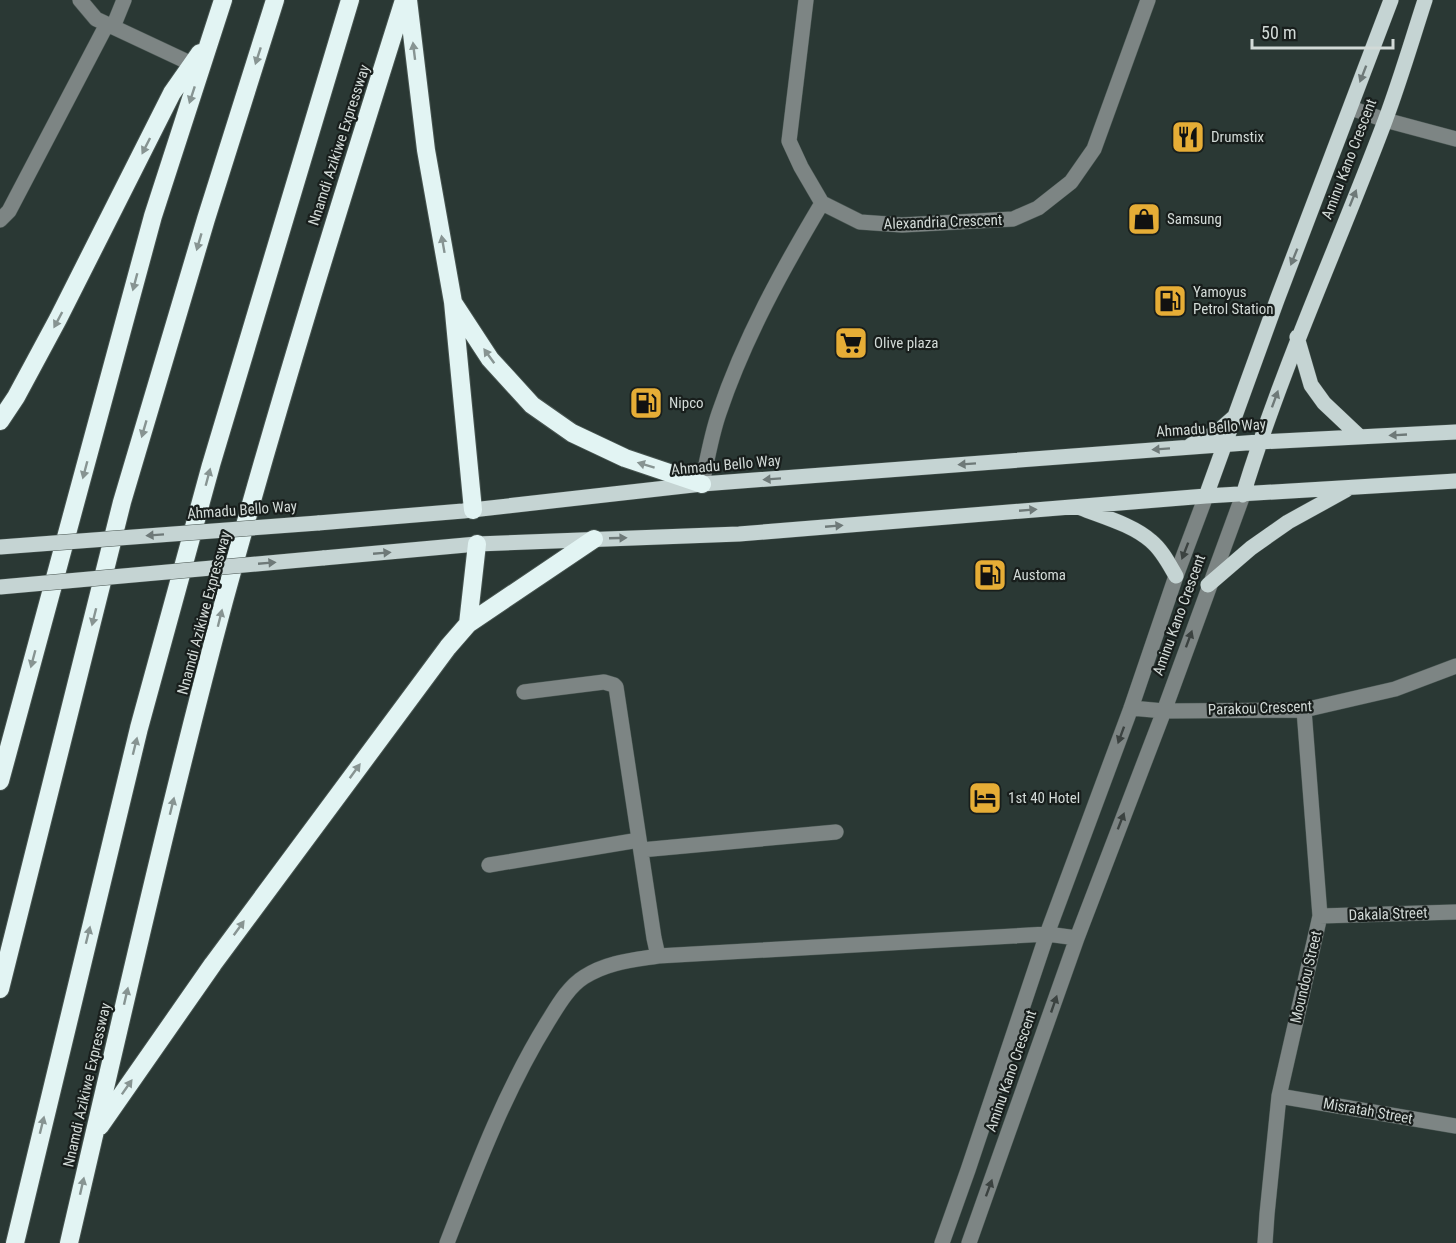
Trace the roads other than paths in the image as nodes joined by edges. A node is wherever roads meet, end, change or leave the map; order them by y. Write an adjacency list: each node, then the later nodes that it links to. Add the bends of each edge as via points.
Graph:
1 (80, 0): 11 (street, via 96,19)
2 (124, 0): 11 (street)
3 (223, 0): 12 (highway)
4 (275, 0): 56 (highway, one-way to 56, via 122,502)
5 (350, 0): 60 (highway, Nnamdi Azikiwe Expressway, one-way to 5, via 139,728 223,422)
6 (406, 0): 19 (highway, one-way to 6, via 426,150); 59 (highway, Nnamdi Azikiwe Expressway, one-way to 6, via 146,904 224,601 314,286)
7 (806, 0): 17 (street, via 789,141)
8 (1148, 0): 17 (street, Alexandria Crescent, via 1094,149 1071,182 1038,208 1013,219 902,225 860,222)
9 (1391, 0): 14 (main road, Aminu Kano Crescent, one-way to 14)
10 (1425, 0): 15 (main road, Aminu Kano Crescent)
11 (110, 25): 13 (street); 18 (street, via 9,211)
12 (209, 42): 13 (highway); 47 (highway, one-way to 47, via 153,216)
13 (192, 64): 22 (highway, one-way to 22, via 172,93 58,319)
14 (1351, 108): 15 (street); 21 (main road, Aminu Kano Crescent, one-way to 21)
15 (1385, 120): 16 (street); 20 (main road, Aminu Kano Crescent, one-way to 15)
16 (1456, 139)
17 (822, 203): 29 (street, via 782,271 740,358 718,414)
18 (0, 220)
19 (453, 302): 29 (highway, one-way to 19, via 625,458 572,433 532,405 490,359); 34 (highway)
20 (1297, 337): 24 (main road, via 1311,385); 25 (main road, Aminu Kano Crescent, one-way to 20)
21 (1236, 415): 26 (main road, Aminu Kano Crescent); 27 (main road, via 1217,432)
22 (0, 421)
23 (1456, 432): 24 (main road, Ahmadu Bello Way, one-way to 24)
24 (1360, 437): 25 (main road, Ahmadu Bello Way)
25 (1259, 442): 26 (main road, Ahmadu Bello Way); 31 (main road, Aminu Kano Crescent)
26 (1225, 445): 27 (main road, Ahmadu Bello Way); 32 (main road, Aminu Kano Crescent)
27 (1186, 448): 29 (main road, Ahmadu Bello Way, one-way to 29)
28 (1456, 481): 30 (main road)
29 (702, 484): 34 (main road, Ahmadu Bello Way)
30 (1349, 488): 31 (main road); 39 (main road, via 1288,522)
31 (1243, 495): 32 (main road); 39 (street, Aminu Kano Crescent)
32 (1206, 496): 33 (main road); 38 (street, one-way to 38)
33 (1078, 506): 35 (main road, one-way to 33, via 739,534); 38 (main road, via 1151,540)
34 (473, 510): 37 (main road, Ahmadu Bello Way, one-way to 37, bridge)
35 (594, 539): 36 (main road); 41 (highway)
36 (477, 544): 40 (main road, one-way to 36, bridge); 41 (highway)
37 (0, 547)
38 (1176, 576): 44 (street)
39 (1208, 585): 46 (street, Aminu Kano Crescent, one-way to 39)
40 (0, 587)
41 (468, 624): 59 (highway, one-way to 41, via 227,945 404,704)
42 (1456, 666): 45 (street, Parakou Crescent, via 1395,690)
43 (524, 692): 49 (street, via 604,682 614,685)
44 (1131, 708): 46 (street, Parakou Crescent); 53 (street, one-way to 53)
45 (1304, 710): 46 (street, Parakou Crescent); 52 (street, Moundou Street)
46 (1164, 711): 54 (street, Aminu Kano Crescent, one-way to 46)
47 (0, 781)
48 (836, 832): 49 (street)
49 (640, 845): 50 (street); 55 (street)
50 (489, 865)
51 (1456, 912): 52 (street, Dakala Street)
52 (1320, 916): 57 (street, Moundou Street)
53 (1047, 934): 54 (street); 55 (street); 63 (street)
54 (1077, 938): 64 (street, Aminu Kano Crescent, one-way to 54)
55 (658, 956): 62 (street, via 613,963 583,977 564,996 531,1049 500,1111)
56 (0, 989)
57 (1279, 1096): 58 (street, Misratah Street); 65 (street, Moundou Street)
58 (1456, 1126)
59 (94, 1135): 61 (highway, Nnamdi Azikiwe Expressway, one-way to 59)
60 (15, 1243)
61 (69, 1243)
62 (447, 1243)
63 (942, 1243)
64 (969, 1243)
65 (1266, 1243)

